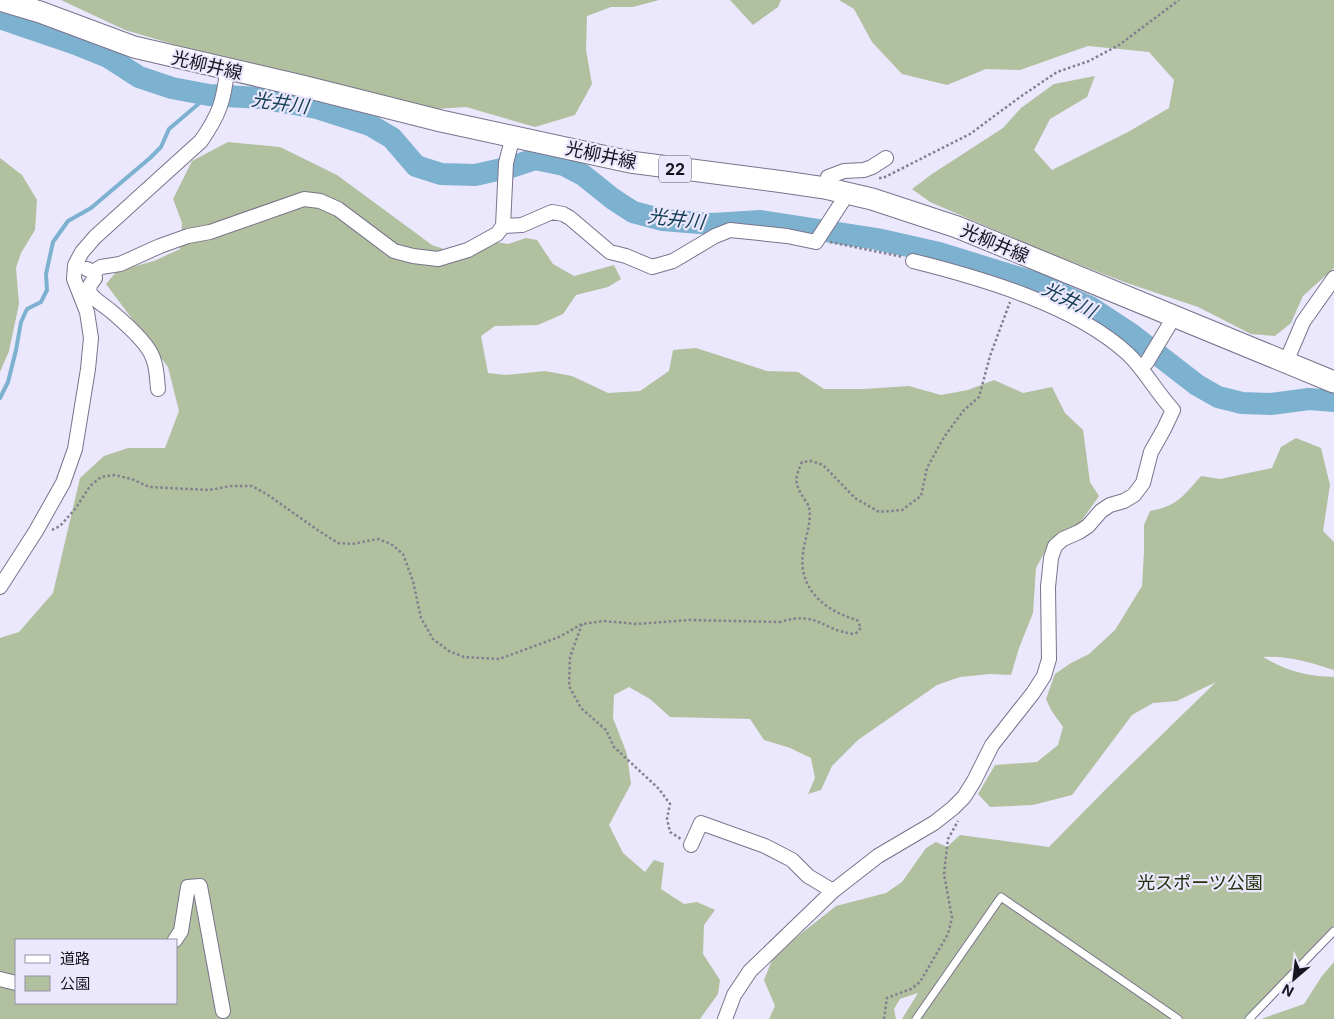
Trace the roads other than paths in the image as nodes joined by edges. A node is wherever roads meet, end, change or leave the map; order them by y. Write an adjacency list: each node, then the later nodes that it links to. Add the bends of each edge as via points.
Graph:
1 (0, 0): 2 (main road, 光柳井線 / 22)
2 (226, 78): 3 (main road, 光柳井線 / 22, via 302,86 404,113); 8 (street, via 221,107 201,140 95,237)
3 (513, 136): 5 (main road, 光柳井線 / 22, via 630,162); 6 (street, via 506,170)
4 (886, 158): 5 (street, via 864,170 844,171 828,177)
5 (835, 190): 6 (street, via 842,202 816,242 730,230 673,261 652,267 610,252 563,214 552,212 522,225); 11 (main road, 光柳井線 / 22, via 957,227)
6 (503, 226): 9 (street, via 498,234 468,250 438,259 413,256 394,251 338,209 320,201 304,199 210,232 179,239)
7 (913, 261): 13 (street, via 1058,309 1112,341)
8 (75, 265): 9 (street); 16 (street, via 74,279 91,338 75,449 63,483)
9 (93, 272): 15 (street, via 95,278 89,292 126,324 148,350 153,359)
10 (1334, 278): 12 (street, via 1303,322)
11 (1174, 317): 12 (main road, 光柳井線 / 22); 13 (street)
12 (1286, 362): 14 (main road, 光柳井線 / 22)
13 (1144, 365): 18 (street, via 1160,397 1173,410 1151,452 1143,484 1134,495 1110,505 1088,526 1055,546 1048,587 1049,659 1044,676 992,746 964,797 934,823 878,856)
14 (1334, 382)
15 (158, 389)
16 (0, 587)
17 (691, 845): 18 (street, via 701,823 765,846 792,860 808,876)
18 (833, 891): 24 (street, via 750,971 734,995)
19 (1334, 931): 27 (lane)
20 (175, 939): 23 (street, via 181,931 188,887 200,886)
21 (0, 979): 22 (street)
22 (15, 983)
23 (223, 1011)
24 (725, 1019)
25 (916, 1019): 26 (lane, via 1001,897)
26 (1178, 1019)
27 (1249, 1019)

